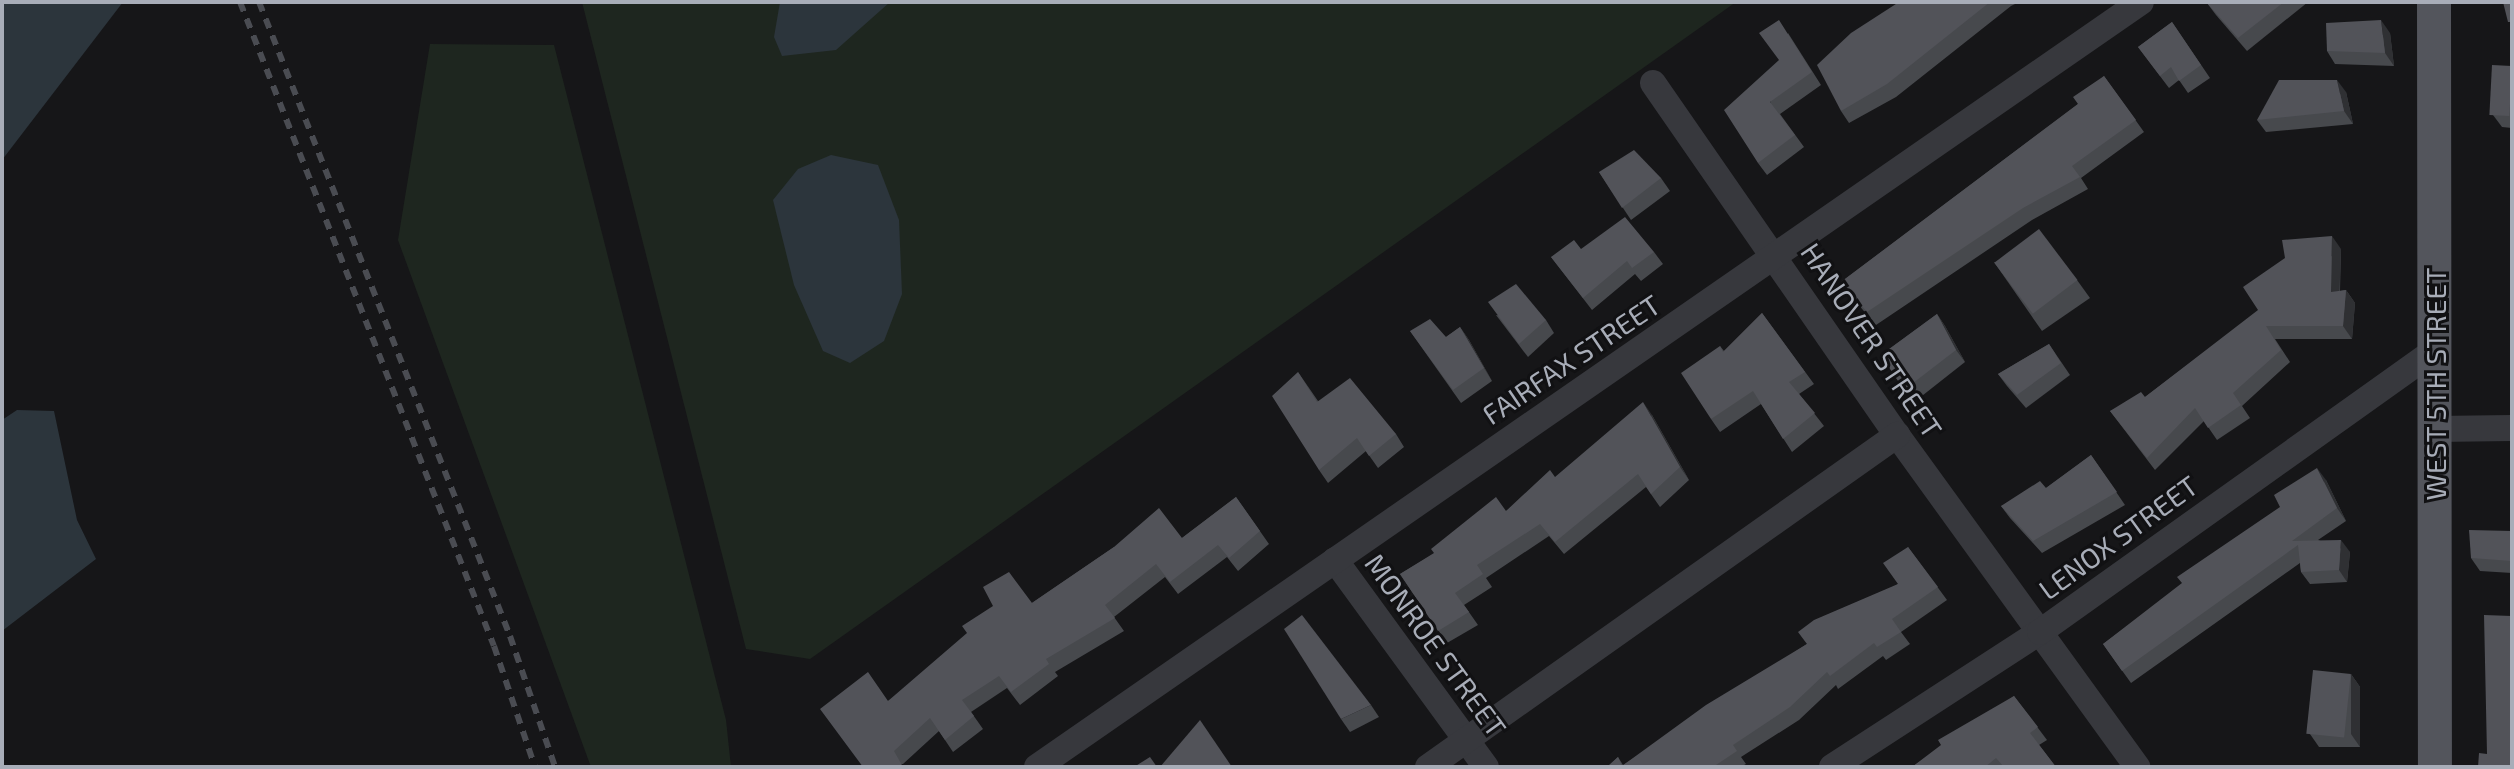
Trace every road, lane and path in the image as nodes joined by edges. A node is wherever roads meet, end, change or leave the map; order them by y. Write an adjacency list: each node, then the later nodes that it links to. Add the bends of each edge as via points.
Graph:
1 (2141, 2): 4 (street, FAIRFAX STREET)
2 (2434, 2): 5 (main road, WEST 5TH STREET)
3 (1653, 83): 4 (street, HANOVER STREET)
4 (1776, 258): 8 (street, HANOVER STREET); 9 (street, FAIRFAX STREET)
5 (2435, 350): 7 (main road, WEST 5TH STREET); 10 (street, LENOX STREET)
6 (2512, 428): 7 (street)
7 (2435, 429): 17 (main road, WEST 5TH STREET)
8 (1897, 435): 10 (street, HANOVER STREET); 11 (street)
9 (1335, 560): 11 (street, MONROE STREET); 12 (street, FAIRFAX STREET)
10 (2040, 632): 15 (street, LENOX STREET); 16 (street, HANOVER STREET)
11 (1466, 740): 13 (street); 14 (street, MONROE STREET)
12 (1037, 767)
13 (1428, 767)
14 (1486, 767)
15 (1832, 767)
16 (2137, 767)
17 (2435, 767)

